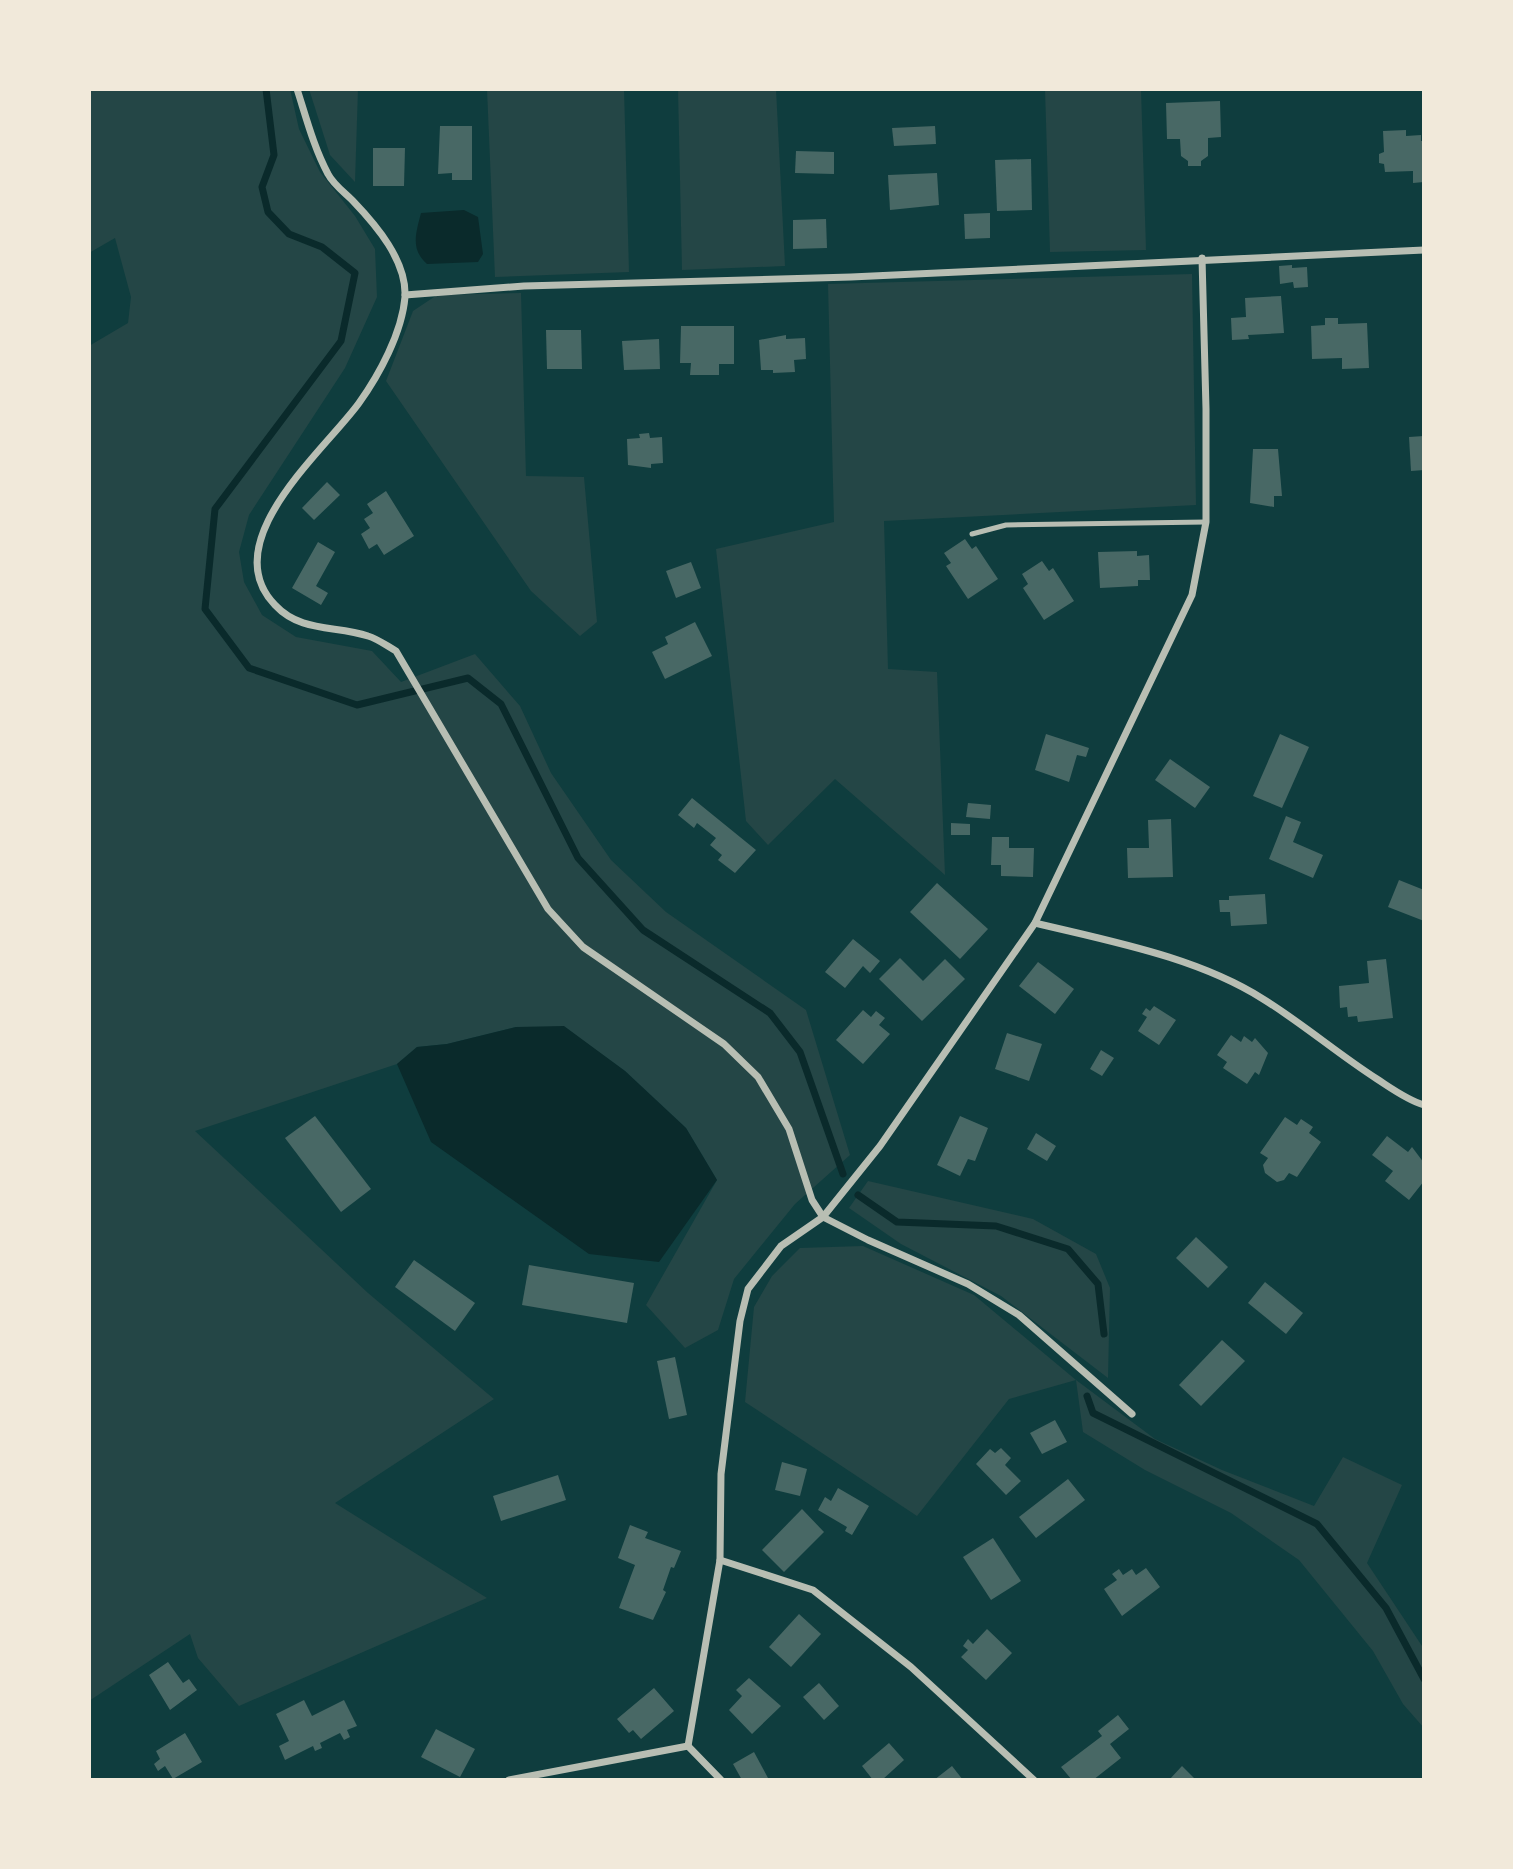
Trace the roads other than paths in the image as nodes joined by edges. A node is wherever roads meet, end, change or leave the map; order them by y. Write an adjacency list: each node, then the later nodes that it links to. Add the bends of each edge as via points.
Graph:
1 (297, 89): 4 (street, via 329,177 383,237 398,264)
2 (1424, 250): 3 (street)
3 (1202, 258): 4 (street); 5 (street)
4 (405, 295): 9 (street, via 397,326 359,404 303,468 265,524 257,552 261,580 274,604 296,622 369,636 396,651 534,887 564,929 583,947 724,1044 758,1077 789,1129)
5 (1206, 522): 6 (lane, via 1006,525); 7 (street, via 1192,595)
6 (972, 534)
7 (1035, 923): 8 (street, via 1132,946 1262,998 1339,1055); 9 (street, via 905,1112)
8 (1424, 1105)
9 (823, 1217): 10 (street, via 968,1284 1019,1315); 11 (street, via 781,1246 748,1289 721,1474)
10 (1132, 1414)
11 (720, 1560): 12 (street); 15 (street, via 813,1590 911,1667)
12 (688, 1746): 13 (street); 14 (street)
13 (509, 1780)
14 (721, 1780)
15 (1034, 1780)

